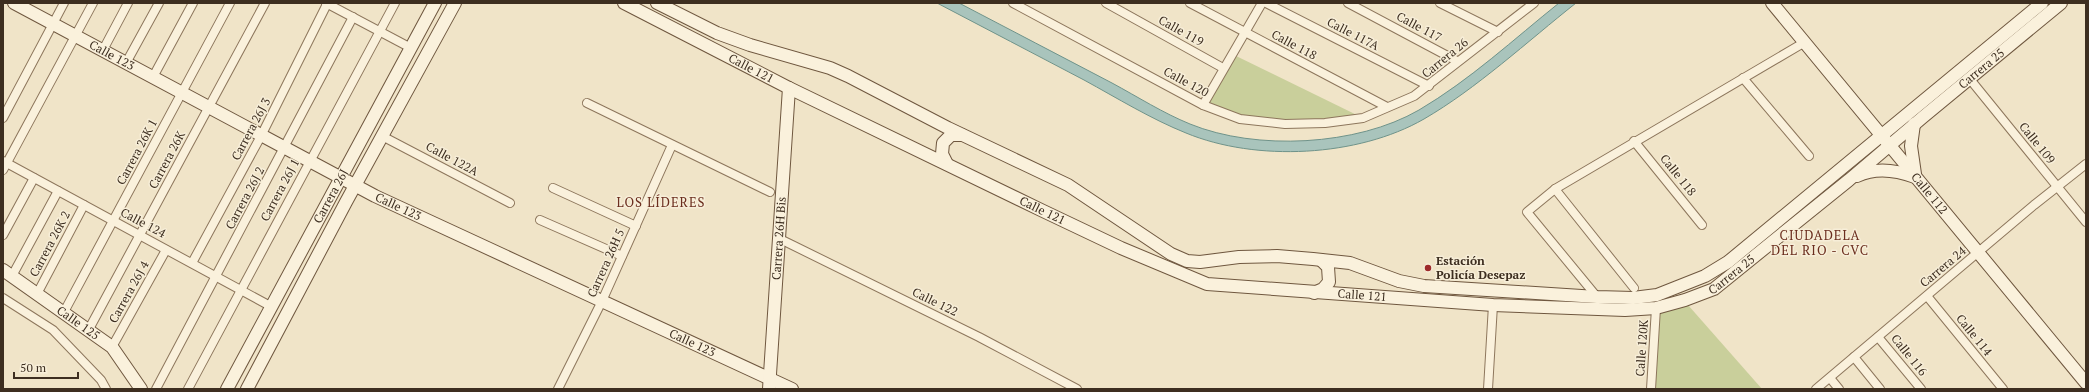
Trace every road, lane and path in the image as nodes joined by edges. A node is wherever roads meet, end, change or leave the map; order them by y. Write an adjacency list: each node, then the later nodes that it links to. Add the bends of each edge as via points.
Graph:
1 (64, 3): 27 (street)
2 (93, 3): 31 (street)
3 (128, 3): 34 (street)
4 (159, 3): 36 (street)
5 (193, 3): 38 (street)
6 (230, 3): 43 (street, Carrera 26K 1)
7 (265, 3): 46 (street, Carrera 26K)
8 (327, 3): 26 (street); 53 (street, Carrera 26J 3)
9 (395, 3): 28 (street, Carrera 26J 1)
10 (435, 3): 33 (main road, Carrera 26J)
11 (455, 3): 54 (main road, Carrera 26J)
12 (624, 3): 42 (main road, Calle 121)
13 (657, 3): 51 (main road, Calle 121, via 718,33 830,68)
14 (1014, 3): 45 (street, Calle 120)
15 (1106, 3): 37 (street, Calle 119)
16 (1190, 3): 30 (street, Calle 118)
17 (1262, 3): 30 (street)
18 (1266, 3): 41 (street, Calle 117A)
19 (1348, 3): 35 (street, Calle 117)
20 (1440, 3): 29 (street)
21 (1534, 3): 29 (street, Carrera 26)
22 (1772, 3): 32 (main road, Calle 112)
23 (2042, 3): 52 (main road, Carrera 25)
24 (2061, 3): 40 (main road, Carrera 25)
25 (22, 5): 27 (main road, Calle 123)
26 (353, 17): 28 (street); 58 (street, Carrera 26J 2)
27 (53, 24): 31 (main road, Calle 123); 48 (street)
28 (379, 31): 33 (street); 61 (street, Carrera 26J 1)
29 (1498, 32): 35 (street, Carrera 26)
30 (1245, 33): 37 (street); 47 (street, Calle 118)
31 (75, 36): 34 (main road, Calle 123); 64 (street)
32 (1805, 42): 39 (street); 52 (main road, Calle 112)
33 (411, 48): 60 (main road, Carrera 26J)
34 (103, 50): 36 (main road, Calle 123)
35 (1458, 61): 41 (street, Carrera 26)
36 (126, 63): 38 (main road, Calle 123)
37 (1223, 68): 45 (street)
38 (153, 78): 43 (main road, Calle 123)
39 (1743, 78): 55 (street); 59 (street)
40 (1969, 78): 50 (main road, Carrera 25); 74 (street, Calle 109)
41 (1429, 86): 47 (street, Carrera 26, via 1414,96)
42 (789, 88): 62 (main road, Calle 121); 89 (main road, Carrera 26H Bis)
43 (182, 93): 46 (main road, Calle 123); 83 (street, Carrera 26K 1)
44 (587, 103): 56 (street)
45 (1203, 105): 49 (street, Calle 120, via 1240,119 1286,124 1325,123)
46 (209, 107): 53 (main road, Calle 123); 88 (street, Carrera 26K)
47 (1387, 107): 49 (street, Carrera 26)
48 (3, 118)
49 (1363, 118)
50 (1914, 124): 57 (main road, Carrera 25); 67 (main road, via 1911,146)
51 (962, 135): 62 (main road, via 951,135 943,143 942,154); 93 (main road, Calle 121, via 1083,193 1171,254 1188,261 1277,256)
52 (1881, 135): 57 (main road, Calle 112); 103 (main road, Carrera 25, via 1752,244 1705,276 1657,295 1633,298)
53 (261, 136): 58 (main road, Calle 123); 94 (street, Carrera 26J 3)
54 (382, 136): 66 (main road, Carrera 26J); 80 (street, Calle 122A)
55 (1634, 141): 73 (street); 85 (street, Calle 118)
56 (672, 145): 76 (street); 86 (street, Carrera 26H 5)
57 (1890, 145): 67 (main road, Calle 112); 70 (main road, Carrera 25)
58 (285, 148): 61 (main road, Calle 123); 96 (street, Carrera 26J 2)
59 (1809, 156)
60 (350, 160): 65 (main road, via 341,167); 69 (main road, Carrera 26J)
61 (309, 161): 65 (main road, Calle 123); 98 (street, Carrera 26J 1)
62 (947, 164): 100 (main road, Calle 121, via 1121,248 1207,284)
63 (2086, 164): 74 (street, Carrera 24)
64 (4, 165): 68 (street, Calle 124)
65 (323, 168): 69 (main road, Calle 123); 77 (main road, via 332,183)
66 (365, 168): 71 (main road, Carrera 26J); 78 (main road, via 367,184)
67 (1916, 177): 70 (main road, via 1890,170 1876,170); 91 (main road, Calle 112)
68 (34, 178): 75 (street, Calle 124); 87 (street)
69 (340, 178): 71 (main road, Calle 123); 77 (main road, Carrera 26J)
70 (1849, 180): 108 (main road, Carrera 25, via 1714,289)
71 (355, 186): 78 (main road, Calle 123); 79 (main road, Carrera 26J)
72 (553, 188): 86 (street)
73 (1555, 188): 97 (street); 103 (street, via 1527,212)
74 (2057, 188): 84 (street, Calle 109); 91 (street, Carrera 24)
75 (58, 191): 81 (street, Calle 124); 95 (street)
76 (770, 192)
77 (331, 195): 107 (main road, Carrera 26J)
78 (375, 196): 79 (main road, via 357,197); 105 (main road, Calle 123)
79 (346, 202): 122 (main road, Carrera 26J)
80 (510, 203)
81 (84, 205): 83 (street, Calle 124); 101 (street, Carrera 26K 2)
82 (540, 220): 92 (street)
83 (113, 221): 88 (street, Calle 124); 109 (street, Carrera 26K 1)
84 (2086, 222)
85 (1702, 225)
86 (636, 226): 92 (street, Carrera 26H 5)
87 (3, 235)
88 (140, 235): 90 (street, Calle 124); 110 (street, Carrera 26K)
89 (780, 239): 116 (main road, Carrera 26H Bis); 125 (street, Calle 122)
90 (166, 250): 94 (street, Calle 124); 112 (street, Carrera 26J 4)
91 (1979, 253): 102 (street, Carrera 24); 115 (main road, Calle 112)
92 (622, 256): 105 (street, Carrera 26H 5)
93 (1322, 260): 99 (main road, Calle 121, via 1350,263 1399,281 1424,286); 100 (main road, via 1328,267 1329,282 1323,290)
94 (192, 263): 96 (street, Calle 124)
95 (7, 273): 101 (main road, Calle 125)
96 (217, 277): 98 (street, Calle 124); 119 (street, Carrera 26J 2)
97 (1634, 288)
98 (241, 290): 107 (street, Calle 124); 120 (street, Carrera 26J 1)
99 (1494, 292): 103 (main road, Carrera 25)
100 (1314, 293): 106 (main road, Calle 121)
101 (37, 294): 109 (main road, Calle 125)
102 (1927, 296): 111 (street, Carrera 24); 132 (street, Calle 114)
103 (1597, 297)
104 (3, 298): 117 (street, via 53,330 101,380)
105 (602, 301): 116 (main road, Calle 123); 123 (street, Carrera 26H 5)
106 (1493, 305): 108 (main road, Carrera 25, via 1625,310); 126 (street)
107 (272, 307): 121 (main road, Carrera 26J)
108 (1656, 308): 127 (street, Calle 120K)
109 (64, 312): 110 (main road, Calle 125)
110 (89, 329): 112 (main road, Calle 125)
111 (1878, 337): 113 (street, Carrera 24); 131 (street, Calle 116)
112 (112, 347): 118 (main road, Calle 125)
113 (1854, 357): 114 (street, Carrera 24); 130 (street)
114 (1830, 378): 128 (street, Carrera 24); 129 (street)
115 (2086, 383)
116 (770, 384): 124 (main road, Calle 123)
117 (106, 389)
118 (141, 389)
119 (156, 389)
120 (188, 389)
121 (227, 389)
122 (247, 389)
123 (558, 389)
124 (792, 389)
125 (1078, 389)
126 (1488, 389)
127 (1651, 389)
128 (1816, 389)
129 (1839, 389)
130 (1880, 389)
131 (1921, 389)
132 (2003, 389)

